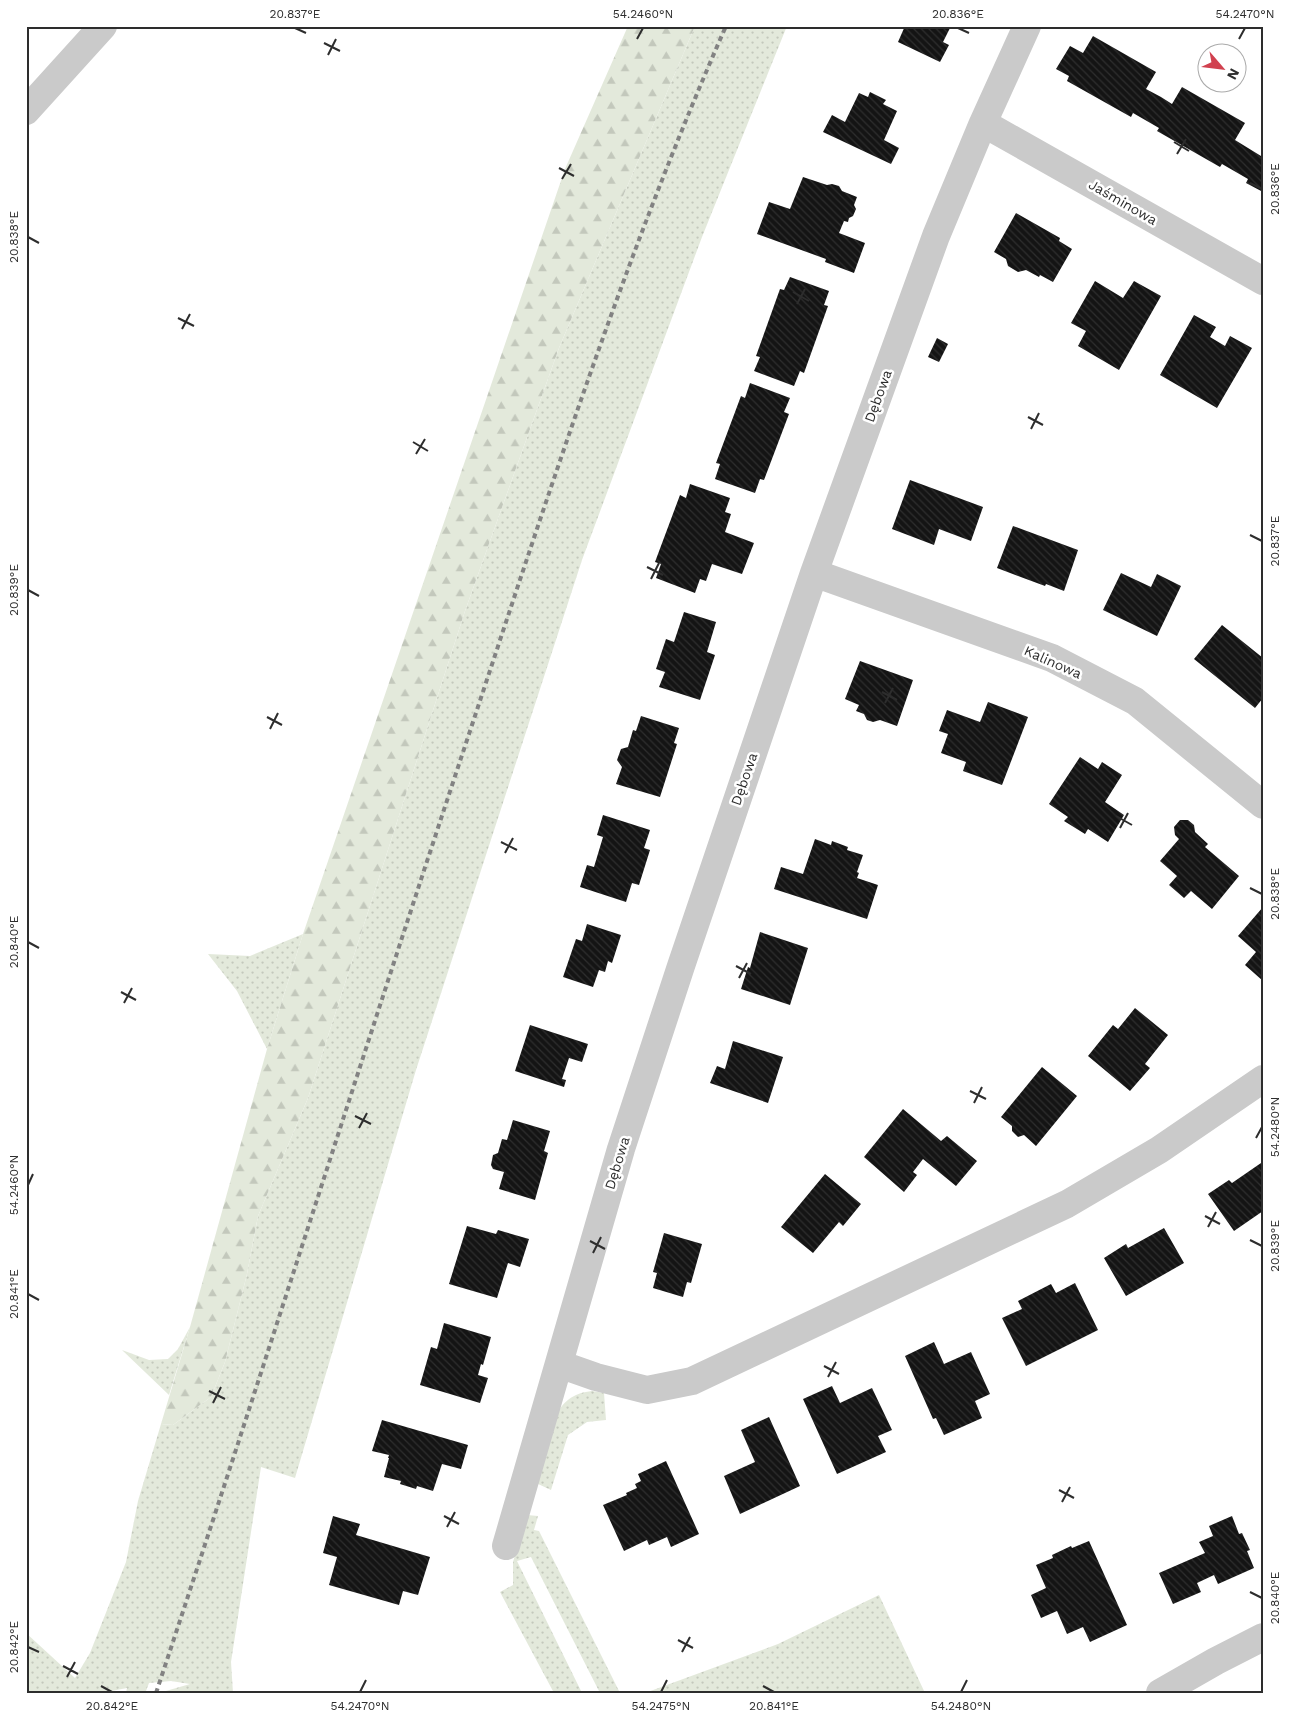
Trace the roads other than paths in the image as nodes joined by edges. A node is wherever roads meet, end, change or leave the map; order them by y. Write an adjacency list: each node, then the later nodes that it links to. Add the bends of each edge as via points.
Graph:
1 (103, 26): 3 (street)
2 (1027, 26): 4 (street, Dębowa)
3 (26, 111)
4 (983, 123): 5 (street, Jaśminowa); 6 (street, Dębowa, via 933,245)
5 (1263, 281)
6 (814, 573): 7 (street, Kalinowa, via 1052,658 1135,701); 9 (street, Dębowa, via 621,1149)
7 (1263, 805)
8 (1263, 1079): 9 (street, via 1158,1150 1066,1204 692,1381 647,1390)
9 (558, 1364): 10 (street, Dębowa)
10 (506, 1546)
11 (1263, 1637): 12 (street)
12 (1160, 1693)

